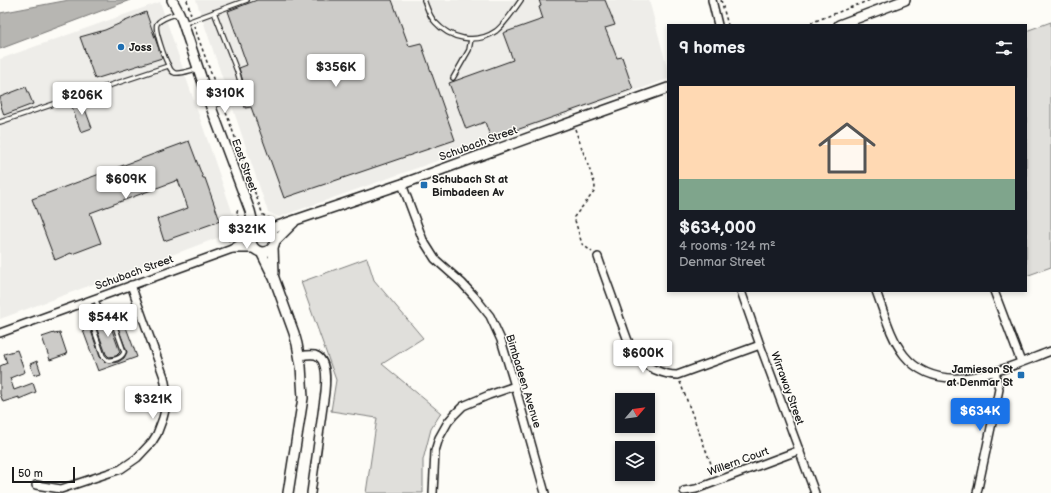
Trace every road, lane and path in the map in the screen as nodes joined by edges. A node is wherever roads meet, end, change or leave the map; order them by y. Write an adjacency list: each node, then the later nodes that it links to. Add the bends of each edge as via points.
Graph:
1 (172, 0): 12 (main road, East Street)
2 (177, 0): 12 (main road, East Street)
3 (247, 0): 11 (lane)
4 (424, 0): 18 (lane, via 435,23 456,36)
5 (521, 0): 18 (lane, via 498,30 487,37)
6 (712, 0): 14 (street)
7 (721, 0): 15 (path)
8 (870, 0): 16 (path)
9 (905, 0): 10 (main road)
10 (888, 3): 17 (main road)
11 (214, 12): 13 (lane); 23 (lane, via 237,71 240,92 238,96)
12 (179, 13): 13 (main road, East Street); 19 (lane, via 161,20 156,25)
13 (183, 24): 20 (main road, East Street)
14 (718, 24)
15 (728, 24)
16 (808, 24)
17 (841, 24)
18 (471, 39): 21 (lane)
19 (168, 66): 20 (lane, via 175,72); 24 (lane)
20 (198, 68): 23 (main road, East Street)
21 (453, 78)
22 (667, 88): 25 (main road, Schubach Street)
23 (211, 107): 27 (main road, East Street)
24 (0, 122)
25 (572, 122): 26 (main road, Schubach Street); 34 (path, via 595,187 594,192 574,217 582,244)
26 (402, 184): 29 (main road, Schubach Street); 49 (street, Bimbadeen Avenue, via 423,240 435,259 462,283 490,316 501,340)
27 (249, 209): 28 (path, via 258,202 263,215); 30 (main road, East Street); 32 (path, via 238,211 238,234 228,237)
28 (275, 220)
29 (296, 220): 30 (main road, Schubach Street); 31 (main road, Schubach Street)
30 (260, 231): 31 (main road, via 273,232); 32 (street, Schubach Street); 33 (main road, via 252,243)
31 (274, 244): 33 (main road, via 268,251); 35 (main road)
32 (232, 249): 33 (street, Schubach Street); 36 (street, Schubach Street)
33 (259, 250): 35 (main road)
34 (598, 257): 48 (street, via 628,342 636,356 652,368)
35 (274, 278): 45 (main road)
36 (131, 285): 40 (street, Schubach Street); 51 (street, via 166,388 166,410 157,434 137,458 121,469 61,489)
37 (741, 292): 43 (street, Wirraway Street)
38 (876, 292): 47 (street, via 894,338 913,364 938,377 970,378)
39 (994, 292): 46 (street)
40 (96, 298): 41 (street, Schubach Street); 41 (lane, via 100,310 112,318 124,352 111,361 103,356 92,324 92,312)
41 (88, 301): 42 (street, Schubach Street)
42 (0, 333)
43 (760, 345): 48 (street); 50 (street, Wirraway Street)
44 (1051, 351): 46 (street)
45 (300, 356): 54 (main road, via 302,398); 55 (street, via 313,354 319,357 323,362 326,377)
46 (1021, 362): 47 (street)
47 (996, 372): 59 (street, via 999,389)
48 (677, 375): 52 (path, via 713,469)
49 (515, 386): 56 (street, via 463,406 451,418 439,438 435,451); 57 (street, Bimbadeen Avenue)
50 (800, 450): 52 (street, Willern Court); 58 (street, Wirraway Street)
51 (36, 485)
52 (706, 485): 53 (street, Willern Court)
53 (684, 491)
54 (288, 493)
55 (311, 493)
56 (433, 493)
57 (544, 493)
58 (815, 493)
59 (976, 493)

